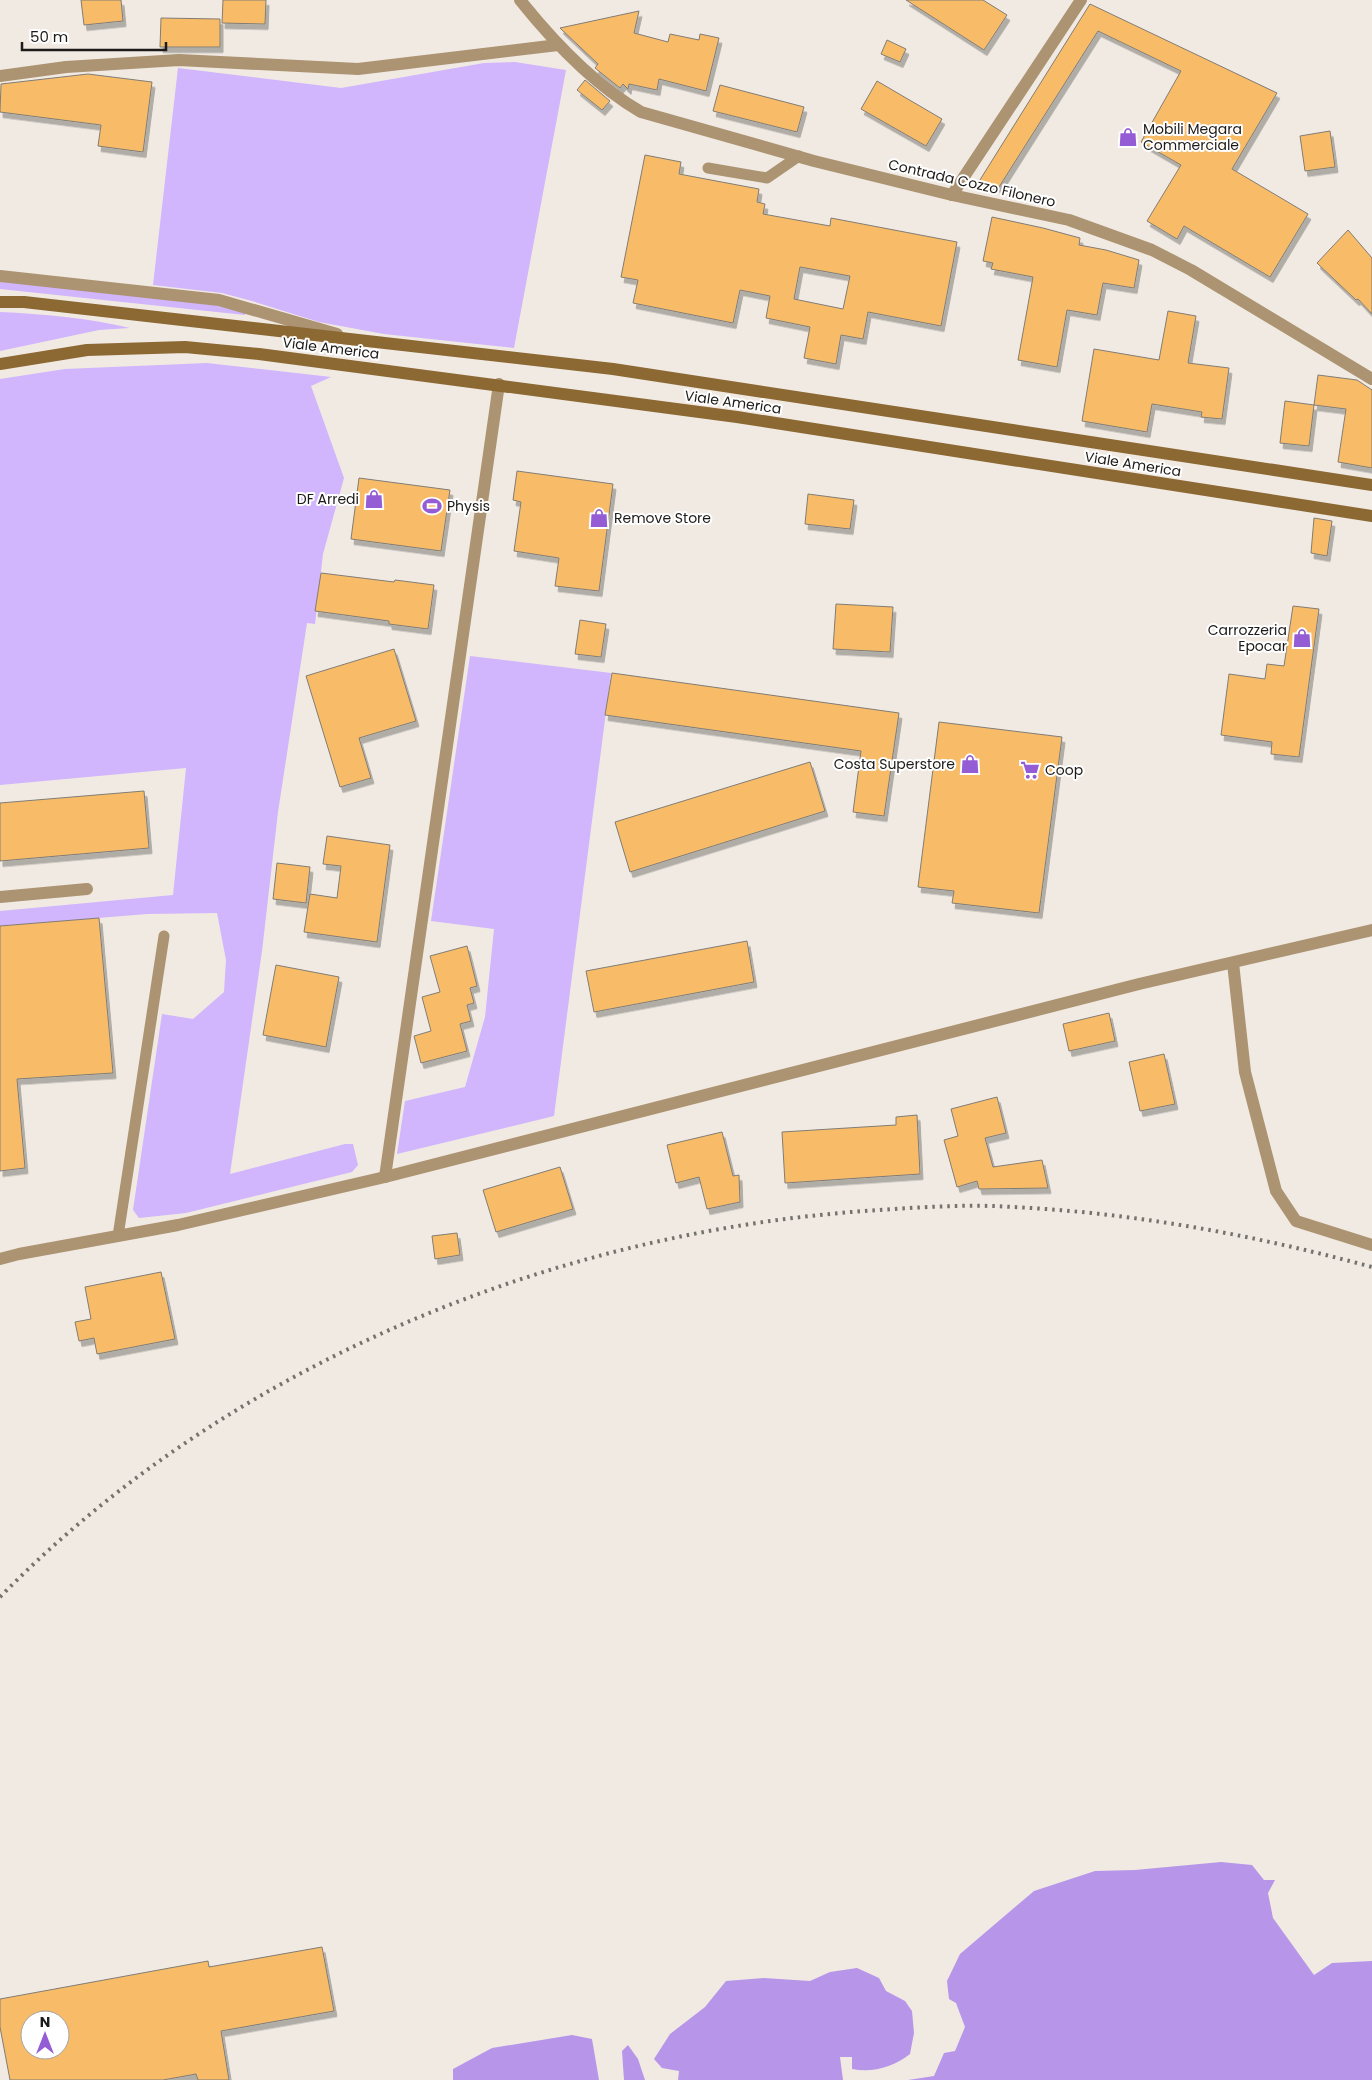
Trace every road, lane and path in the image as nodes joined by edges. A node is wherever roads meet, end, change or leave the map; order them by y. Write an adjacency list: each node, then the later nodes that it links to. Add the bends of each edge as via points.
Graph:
1 (520, 0): 3 (street, Contrada Cozzo Filonero)
2 (1081, 0): 7 (street)
3 (558, 45): 4 (street, via 358,69 179,60 66,67); 5 (street, Contrada Cozzo Filonero, via 625,103 641,112)
4 (0, 76)
5 (799, 156): 6 (lane, via 767,178); 7 (street, Contrada Cozzo Filonero)
6 (708, 168)
7 (952, 195): 12 (street, Contrada Cozzo Filonero, via 1070,220 1152,250)
8 (0, 276): 10 (street, via 219,300)
9 (0, 302): 10 (main road, Viale America)
10 (360, 342): 14 (main road, Viale America, via 645,374)
11 (0, 364): 13 (main road, Viale America, via 87,350 185,347)
12 (1372, 378)
13 (499, 384): 15 (main road, Viale America, via 737,417); 21 (street)
14 (1372, 485)
15 (1372, 516)
16 (87, 889): 17 (street)
17 (0, 897)
18 (1372, 930): 20 (street)
19 (164, 936): 22 (lane)
20 (1233, 963): 21 (street, via 1139,984); 23 (street, via 1245,1072 1276,1191 1296,1221)
21 (385, 1176): 22 (street)
22 (118, 1236): 24 (street)
23 (1372, 1245)
24 (0, 1259)

